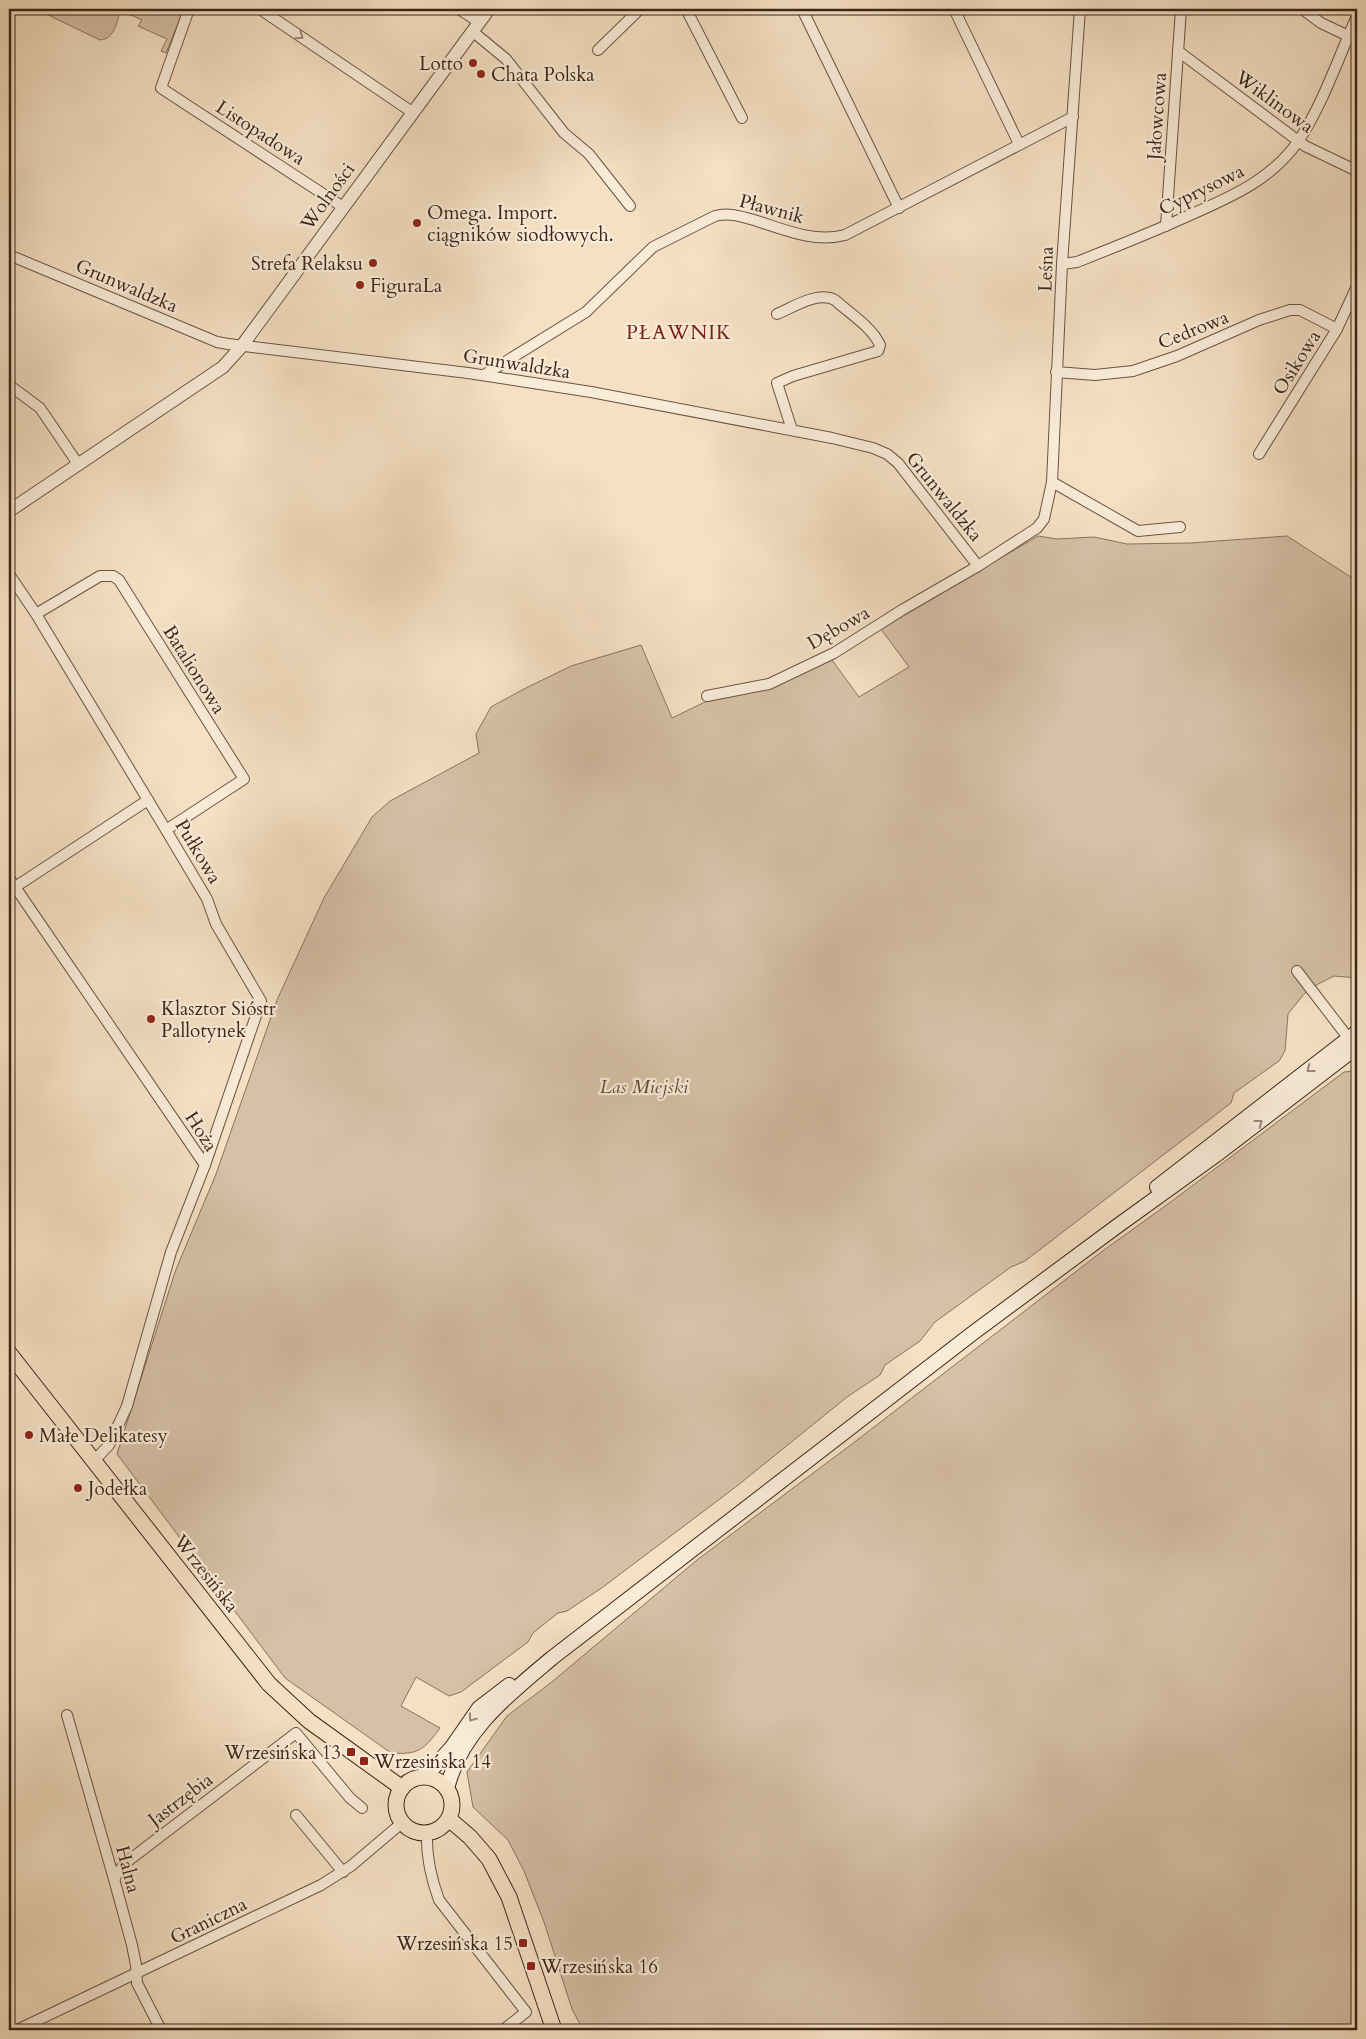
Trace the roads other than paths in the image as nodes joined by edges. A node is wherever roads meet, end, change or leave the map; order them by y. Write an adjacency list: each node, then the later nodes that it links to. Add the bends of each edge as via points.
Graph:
1 (189, 9): 23 (street, Listopadowa, via 161,88)
2 (260, 9): 17 (street, one-way to 17)
3 (459, 9): 13 (street)
4 (489, 9): 13 (street, Wolności)
5 (640, 9): 15 (street)
6 (686, 9): 19 (street)
7 (802, 9): 25 (street)
8 (954, 9): 21 (street)
9 (1080, 9): 18 (street, Leśna)
10 (1181, 9): 16 (street, Jałowcowa)
11 (1302, 9): 14 (street, via 1320,23)
12 (1357, 16): 14 (street, Cyprysowa)
13 (475, 27): 17 (street, Wolności); 24 (street, via 506,59 564,133 589,154)
14 (1353, 38): 20 (street, Cyprysowa)
15 (598, 50)
16 (1178, 51): 20 (street, Wiklinowa); 26 (street, Jałowcowa)
17 (412, 112): 23 (street, Wolności)
18 (1073, 117): 21 (street, Pławnik); 28 (street, Leśna)
19 (742, 118)
20 (1299, 140): 22 (street, Wiklinowa); 26 (street, Cyprysowa, via 1267,175 1239,194)
21 (1019, 144): 25 (street, Pławnik)
22 (1357, 171)
23 (343, 206): 32 (street, Wolności)
24 (630, 206)
25 (899, 208): 34 (street, Pławnik, via 852,233 831,238 800,234 738,215 715,216 653,247 586,312)
26 (1166, 226): 28 (street, Cyprysowa, via 1077,262)
27 (9, 255): 32 (street, Grunwaldzka, via 217,342)
28 (1062, 264): 33 (street, Leśna)
29 (1357, 286): 31 (street, Osikowa)
30 (777, 314): 36 (street, via 813,299 829,297 877,337 880,345 878,351 777,383)
31 (1337, 329): 33 (street, Cedrowa, via 1300,310 1290,310 1133,371 1095,375); 37 (street, Osikowa)
32 (241, 347): 34 (street, Grunwaldzka); 38 (street, Wolności, via 208,378)
33 (1056, 372): 39 (street, Leśna)
34 (484, 375): 36 (street, Grunwaldzka)
35 (9, 385): 38 (street, via 40,408)
36 (792, 430): 43 (street, Grunwaldzka, via 873,448 886,454 898,463)
37 (1259, 454)
38 (78, 464): 40 (street, Wolności)
39 (1052, 482): 41 (street, via 1138,531); 42 (street, Leśna, via 1044,519)
40 (9, 511)
41 (1180, 527)
42 (1037, 528): 43 (street, Dębowa)
43 (978, 566): 46 (street, Dębowa, via 834,652 769,684)
44 (9, 574): 45 (street, Pułkowa)
45 (36, 614): 47 (street, Pułkowa); 48 (street, Batalionowa, via 100,576 113,576 119,580 244,779)
46 (708, 696)
47 (148, 800): 48 (street, Pułkowa); 50 (street)
48 (166, 830): 53 (street, Pułkowa, via 207,899 216,924 261,1002)
49 (9, 878): 50 (street, Hoża)
50 (12, 889): 53 (street, Hoża)
51 (1297, 971): 52 (street)
52 (1355, 1043): 56 (main road, via 1220,1152 973,1333)
53 (205, 1165): 55 (street, Hoża, via 171,1252 127,1406 109,1445)
54 (9, 1353): 55 (main road, Wrzesińska)
55 (94, 1461): 59 (main road, Wrzesińska, via 269,1684 309,1721)
56 (552, 1658): 58 (main road, one-way to 58, via 502,1689 479,1708 452,1747); 60 (main road, via 483,1721 459,1756)
57 (67, 1715): 66 (street, Halna)
58 (425, 1777): 59 (main road); 60 (main road)
59 (402, 1788): 64 (main road, via 397,1805)
60 (447, 1789): 63 (main road, via 452,1798)
61 (362, 1808): 67 (street, Jastrzębia, via 296,1733)
62 (296, 1816): 68 (street)
63 (449, 1819): 65 (main road); 76 (main road, via 489,1859 508,1897)
64 (402, 1822): 65 (main road, via 418,1832); 68 (street, Graniczna)
65 (427, 1833): 75 (street, via 426,1850 432,1882 440,1900 526,2012)
66 (109, 1860): 67 (street); 69 (street, Halna)
67 (124, 1864): 69 (street, Jastrzębia)
68 (343, 1872): 70 (street, Graniczna)
69 (114, 1879): 70 (street, Halna, via 132,1945)
70 (136, 1975): 71 (street, Graniczna); 72 (street, Halna)
71 (17, 2030)
72 (161, 2030)
73 (310, 2030): 74 (street)
74 (317, 2030)
75 (503, 2030)
76 (554, 2030)

